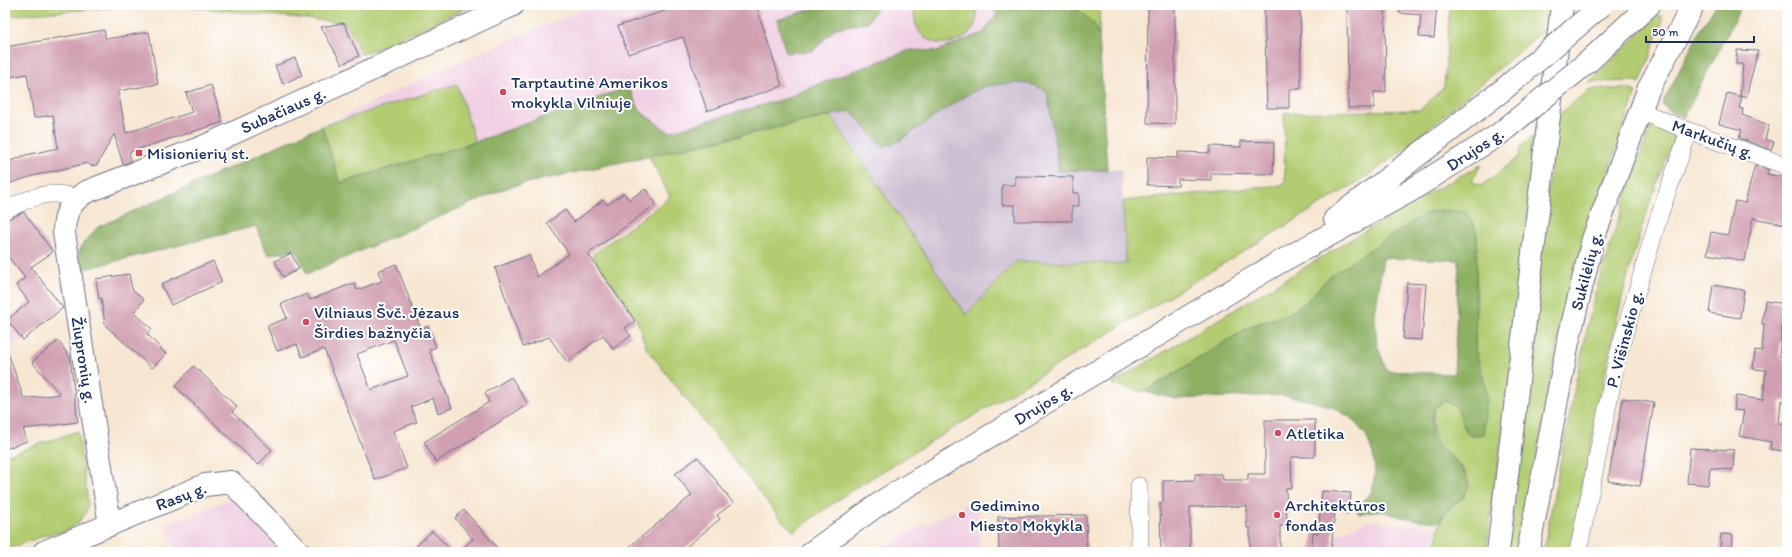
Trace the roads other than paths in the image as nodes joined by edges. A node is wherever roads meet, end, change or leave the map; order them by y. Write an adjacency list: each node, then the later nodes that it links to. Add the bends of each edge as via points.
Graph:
1 (513, 5): 9 (main road, Subačiaus g., via 205,146 100,186)
2 (1562, 5): 18 (main road)
3 (1602, 5): 11 (main road, Drujos g., bridge, via 1504,89)
4 (1649, 5): 11 (main road, Drujos g., bridge, via 1589,61 1498,135 1410,191)
5 (1693, 5): 6 (main road, Sukilėlių g., via 1665,56)
6 (1640, 111): 7 (street, Markučių g.); 19 (main road, Sukilėlių g., via 1593,239 1568,342)
7 (1689, 131): 8 (street, Markučių g.); 20 (street, P. Višinskio g., via 1660,213 1617,359)
8 (1787, 166)
9 (76, 198): 10 (street, via 58,193 45,194); 13 (main road, Žiupronių g., via 64,221 64,233)
10 (5, 210)
11 (1278, 262): 16 (main road, Drujos g., via 886,499)
12 (1140, 486): 17 (street)
13 (110, 525): 14 (main road); 15 (main road, Rasų g., via 205,485 231,482)
14 (44, 552)
15 (299, 552)
16 (812, 552)
17 (1140, 552)
18 (1498, 552)
19 (1528, 552)
20 (1578, 552)

